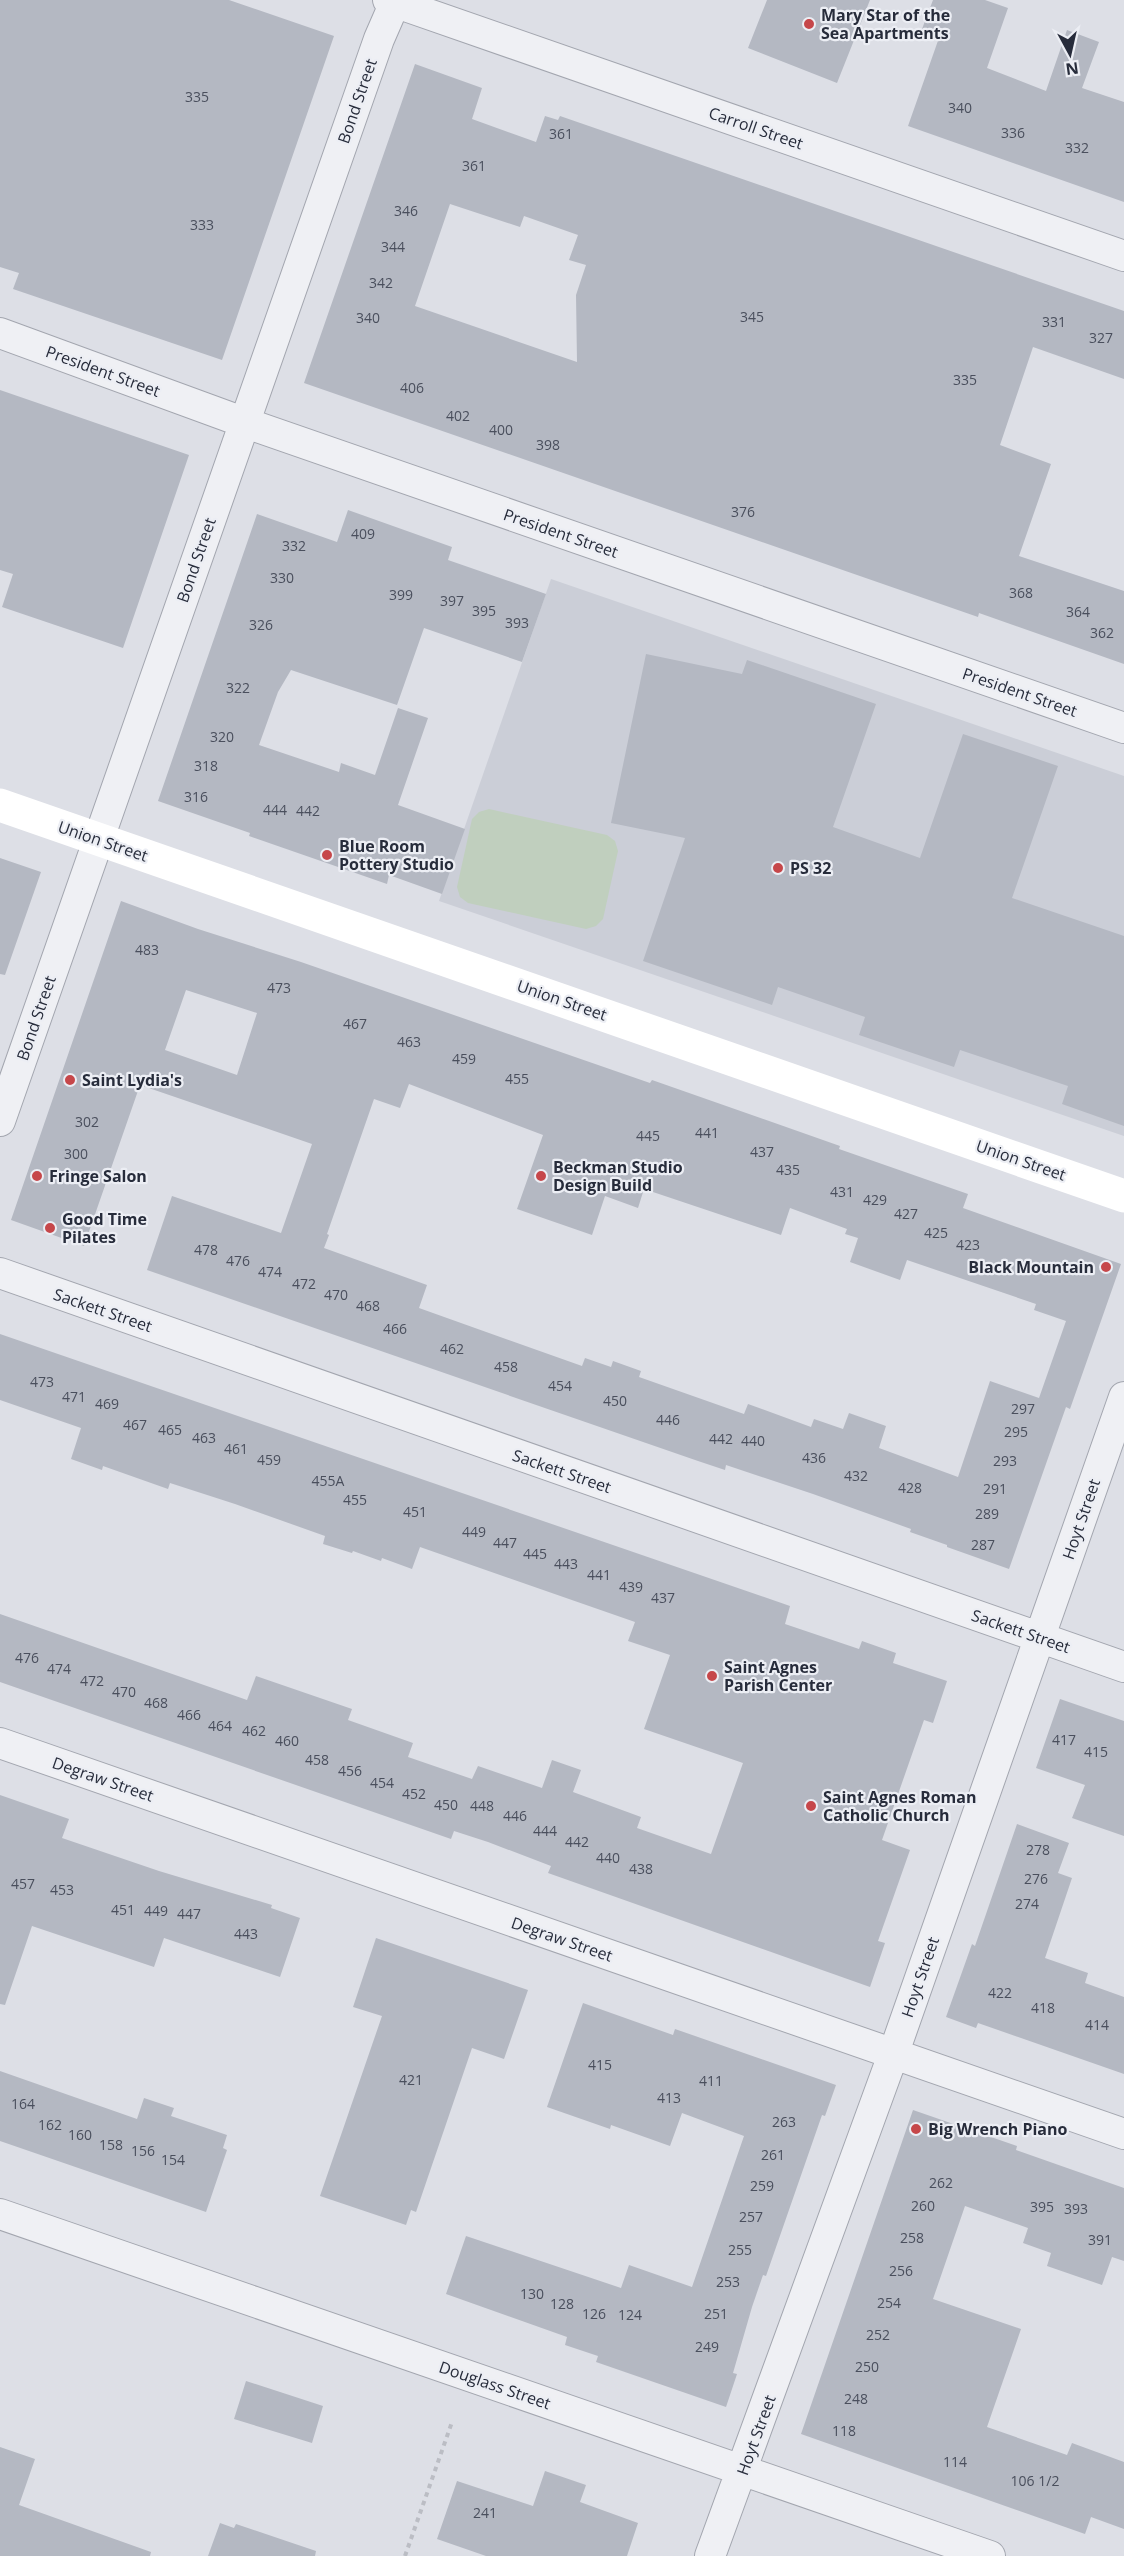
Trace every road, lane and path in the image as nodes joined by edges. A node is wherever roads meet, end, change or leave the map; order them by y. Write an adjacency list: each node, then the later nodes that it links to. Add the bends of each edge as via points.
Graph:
1 (393, 1): 2 (street, Carroll Street); 4 (street, Bond Street)
2 (1124, 256)
3 (0, 333): 4 (street, President Street)
4 (243, 422): 5 (street, President Street); 7 (street, Bond Street)
5 (1124, 728)
6 (0, 805): 7 (street, Union Street)
7 (99, 839): 8 (street, Bond Street); 9 (street, Union Street)
8 (0, 1121)
9 (1124, 1196)
10 (0, 1274): 12 (street, Sackett Street)
11 (1124, 1397): 12 (street, Hoyt Street)
12 (1039, 1638): 13 (street, Sackett Street); 15 (street, Hoyt Street)
13 (1124, 1667)
14 (0, 1743): 15 (street, Degraw Street)
15 (892, 2055): 16 (street, Degraw Street); 19 (street, Hoyt Street)
16 (1124, 2134)
17 (0, 2214): 19 (street, Douglass Street)
18 (452, 2422): 20 (path)
19 (743, 2471): 21 (street, Hoyt Street); 22 (street, Douglass Street)
20 (405, 2556)
21 (710, 2556)
22 (990, 2556)

